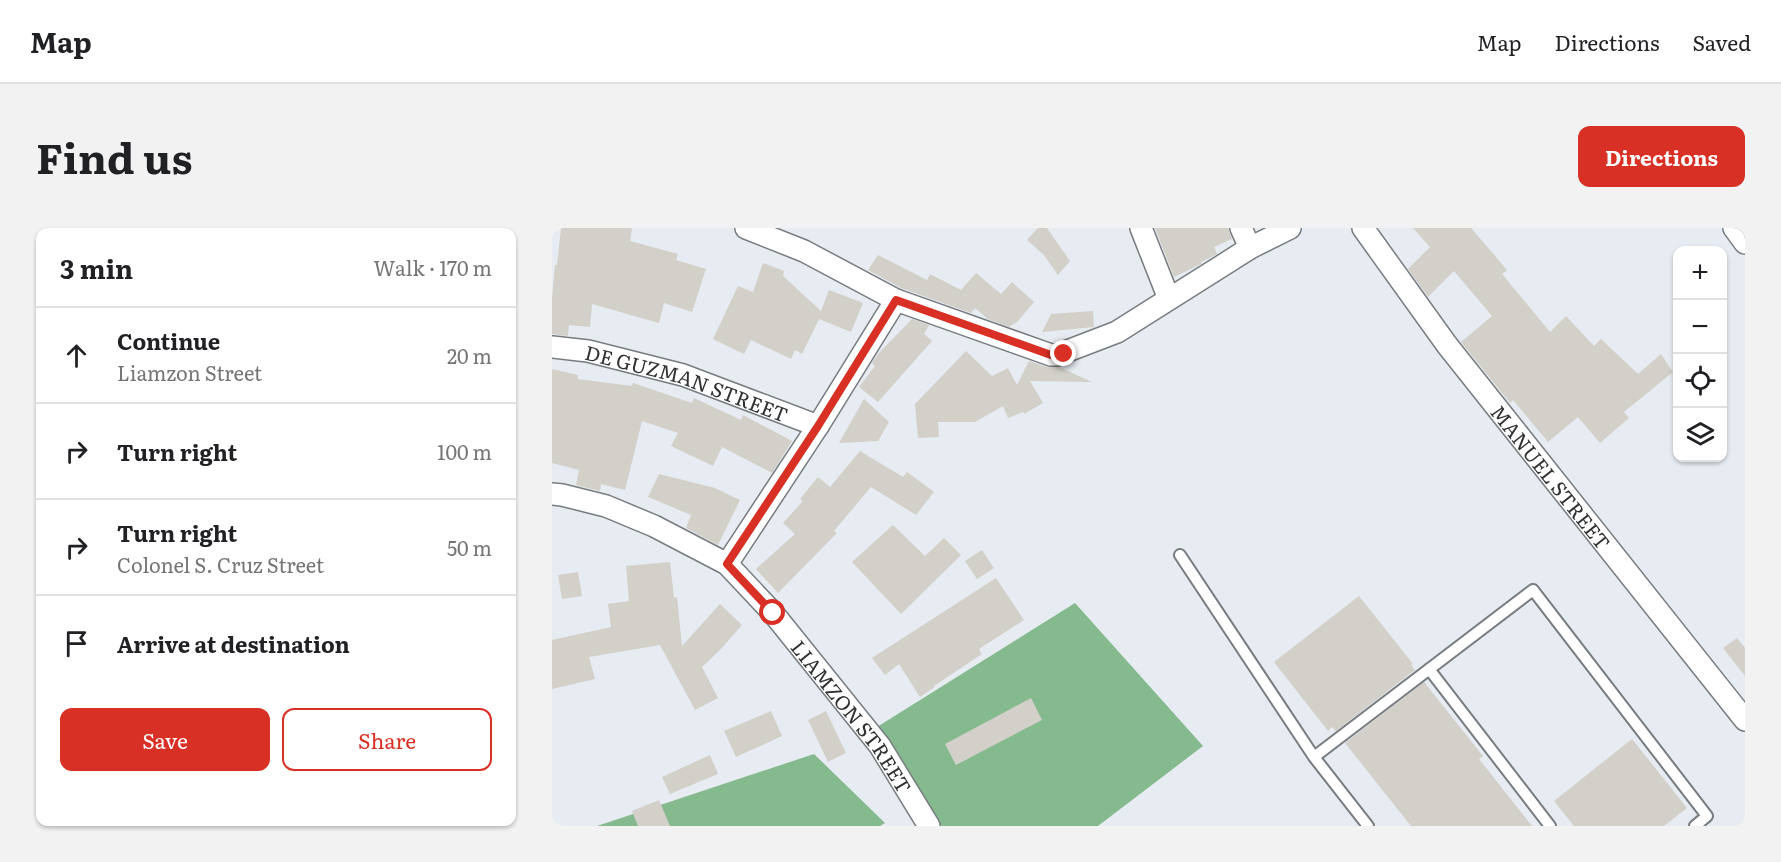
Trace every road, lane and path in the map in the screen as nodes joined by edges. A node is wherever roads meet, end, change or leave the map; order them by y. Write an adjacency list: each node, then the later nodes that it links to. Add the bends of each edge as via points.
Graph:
1 (746, 228): 10 (street, via 804,251)
2 (1141, 228): 9 (street)
3 (1241, 228): 8 (street)
4 (1290, 228): 8 (street)
5 (1363, 228): 17 (street, MANUEL STREET, via 1447,345)
6 (1734, 228): 7 (street)
7 (1745, 243)
8 (1250, 248): 9 (street)
9 (1169, 299): 10 (street, via 1117,332 1058,355)
10 (896, 300): 12 (street)
11 (552, 347): 12 (street, DE GUZMAN STREET, via 588,351 683,375)
12 (818, 426): 15 (street)
13 (552, 494): 15 (street, LIAMZON STREET, via 606,506)
14 (1180, 555): 18 (lane)
15 (727, 564): 19 (street, LIAMZON STREET, via 773,613 880,746)
16 (1429, 669): 18 (lane); 21 (lane); 22 (lane, via 1533,590 1707,816)
17 (1745, 720)
18 (1314, 757): 20 (lane)
19 (930, 826)
20 (1368, 826)
21 (1550, 826)
22 (1695, 826)

